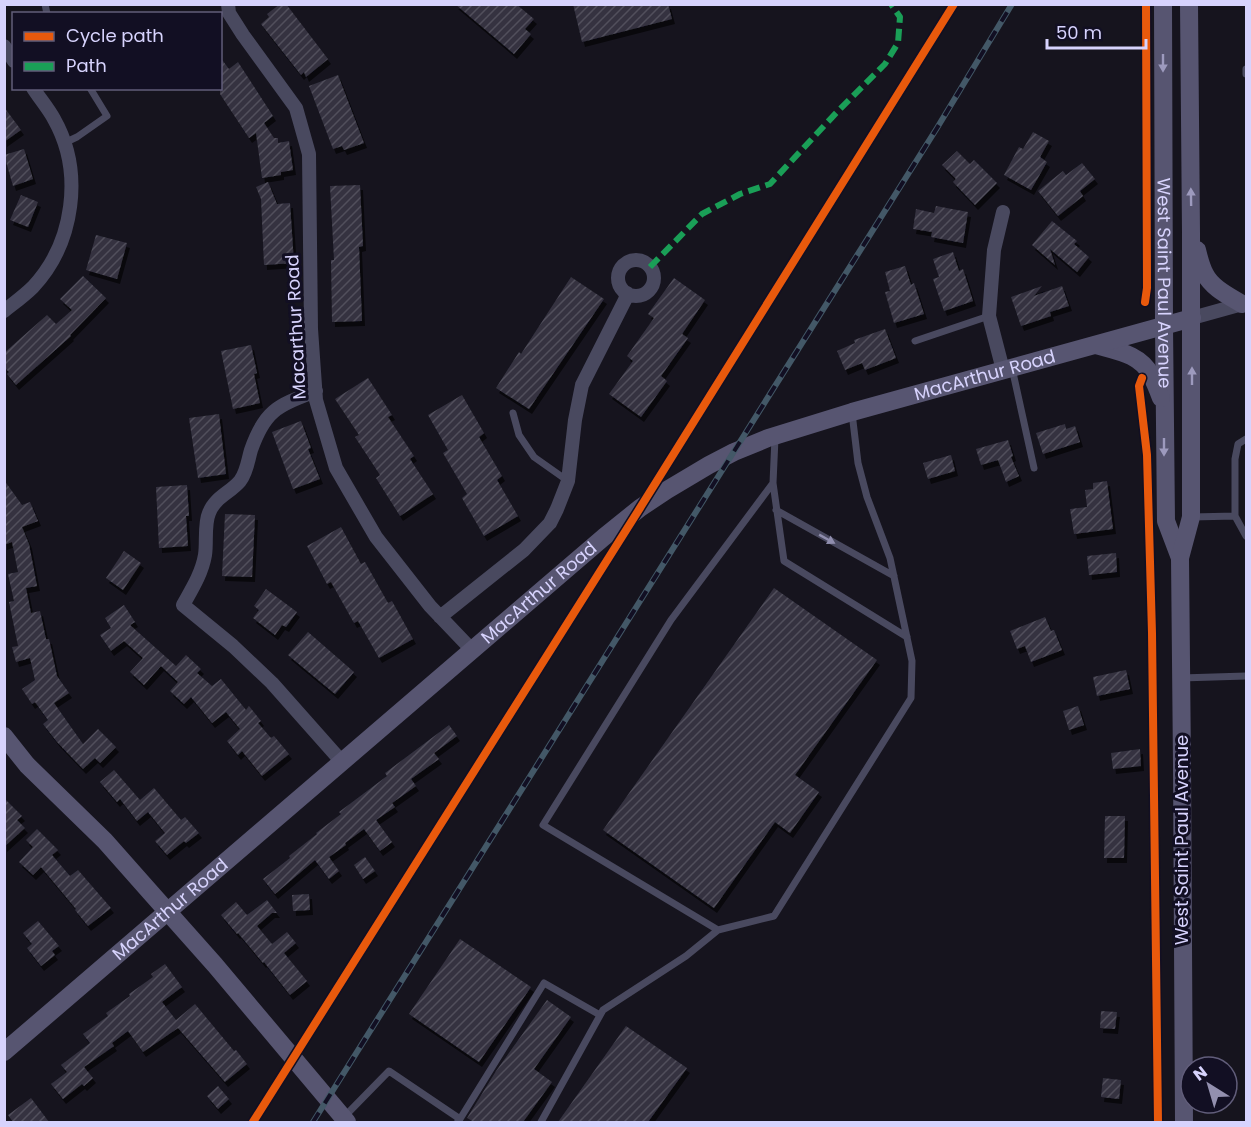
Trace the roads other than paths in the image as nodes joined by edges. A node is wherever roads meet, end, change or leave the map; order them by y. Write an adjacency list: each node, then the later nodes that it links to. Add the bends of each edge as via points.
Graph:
1 (1163, 4): 16 (street, West Saint Paul Avenue, one-way to 16)
2 (1189, 4): 10 (street, West Saint Paul Avenue, one-way to 2)
3 (229, 9): 20 (street, Macarthur Road, via 296,108 309,154 311,329)
4 (1246, 69): 5 (lane)
5 (1246, 74)
6 (34, 90): 8 (street)
7 (91, 90): 8 (lane, via 107,116)
8 (64, 143): 13 (street, via 72,180 67,225 55,256 34,286)
9 (1003, 212): 14 (street, via 994,250)
10 (1191, 233): 12 (street, via 1205,274 1219,290); 15 (street, West Saint Paul Avenue)
11 (627, 293): 27 (street, via 582,385)
12 (1244, 303): 15 (street, MacArthur Road)
13 (4, 311)
14 (989, 316): 17 (lane); 19 (street)
15 (1192, 318): 16 (street, MacArthur Road); 31 (street, West Saint Paul Avenue, one-way to 15)
16 (1164, 326): 18 (street, MacArthur Road); 21 (street, West Saint Paul Avenue)
17 (915, 341)
18 (1095, 345): 19 (street, MacArthur Road); 21 (street, via 1138,360 1151,374)
19 (1008, 369): 22 (street, MacArthur Road); 26 (lane)
20 (316, 391): 35 (street, Macarthur Road, via 336,468 376,537); 41 (street, via 287,402 262,422 246,471 216,500 208,515 202,569 183,605 272,683)
21 (1164, 406): 33 (street, West Saint Paul Avenue, one-way to 33, via 1166,522)
22 (852, 412): 24 (street, MacArthur Road); 34 (lane, via 858,463)
23 (513, 413): 27 (lane, via 519,435 534,457)
24 (776, 435): 28 (lane); 37 (street, MacArthur Road, via 709,465 640,508)
25 (1246, 439): 30 (lane, via 1238,444 1235,459)
26 (1034, 468)
27 (568, 482): 35 (street, via 550,523 524,550)
28 (773, 483): 29 (lane); 43 (lane, via 671,620 543,825)
29 (776, 510): 34 (lane, one-way to 34); 36 (lane, via 784,561)
30 (1235, 516): 31 (lane); 32 (lane)
31 (1191, 517): 33 (street, West Saint Paul Avenue)
32 (1246, 536)
33 (1180, 558): 39 (street, West Saint Paul Avenue)
34 (894, 576): 36 (lane)
35 (440, 617): 37 (street, Macarthur Road)
36 (907, 637): 43 (lane, via 912,661 911,698 774,916)
37 (472, 650): 41 (street, MacArthur Road)
38 (1246, 676): 39 (lane)
39 (1181, 678): 49 (street, West Saint Paul Avenue)
40 (4, 736): 42 (street)
41 (342, 762): 42 (street, MacArthur Road)
42 (168, 912): 45 (street, MacArthur Road); 46 (street)
43 (718, 930): 44 (lane)
44 (600, 1015): 47 (lane, via 544,983); 48 (lane)
45 (4, 1052)
46 (345, 1120): 47 (lane, via 388,1071)
47 (458, 1121)
48 (540, 1122)
49 (1184, 1122)

